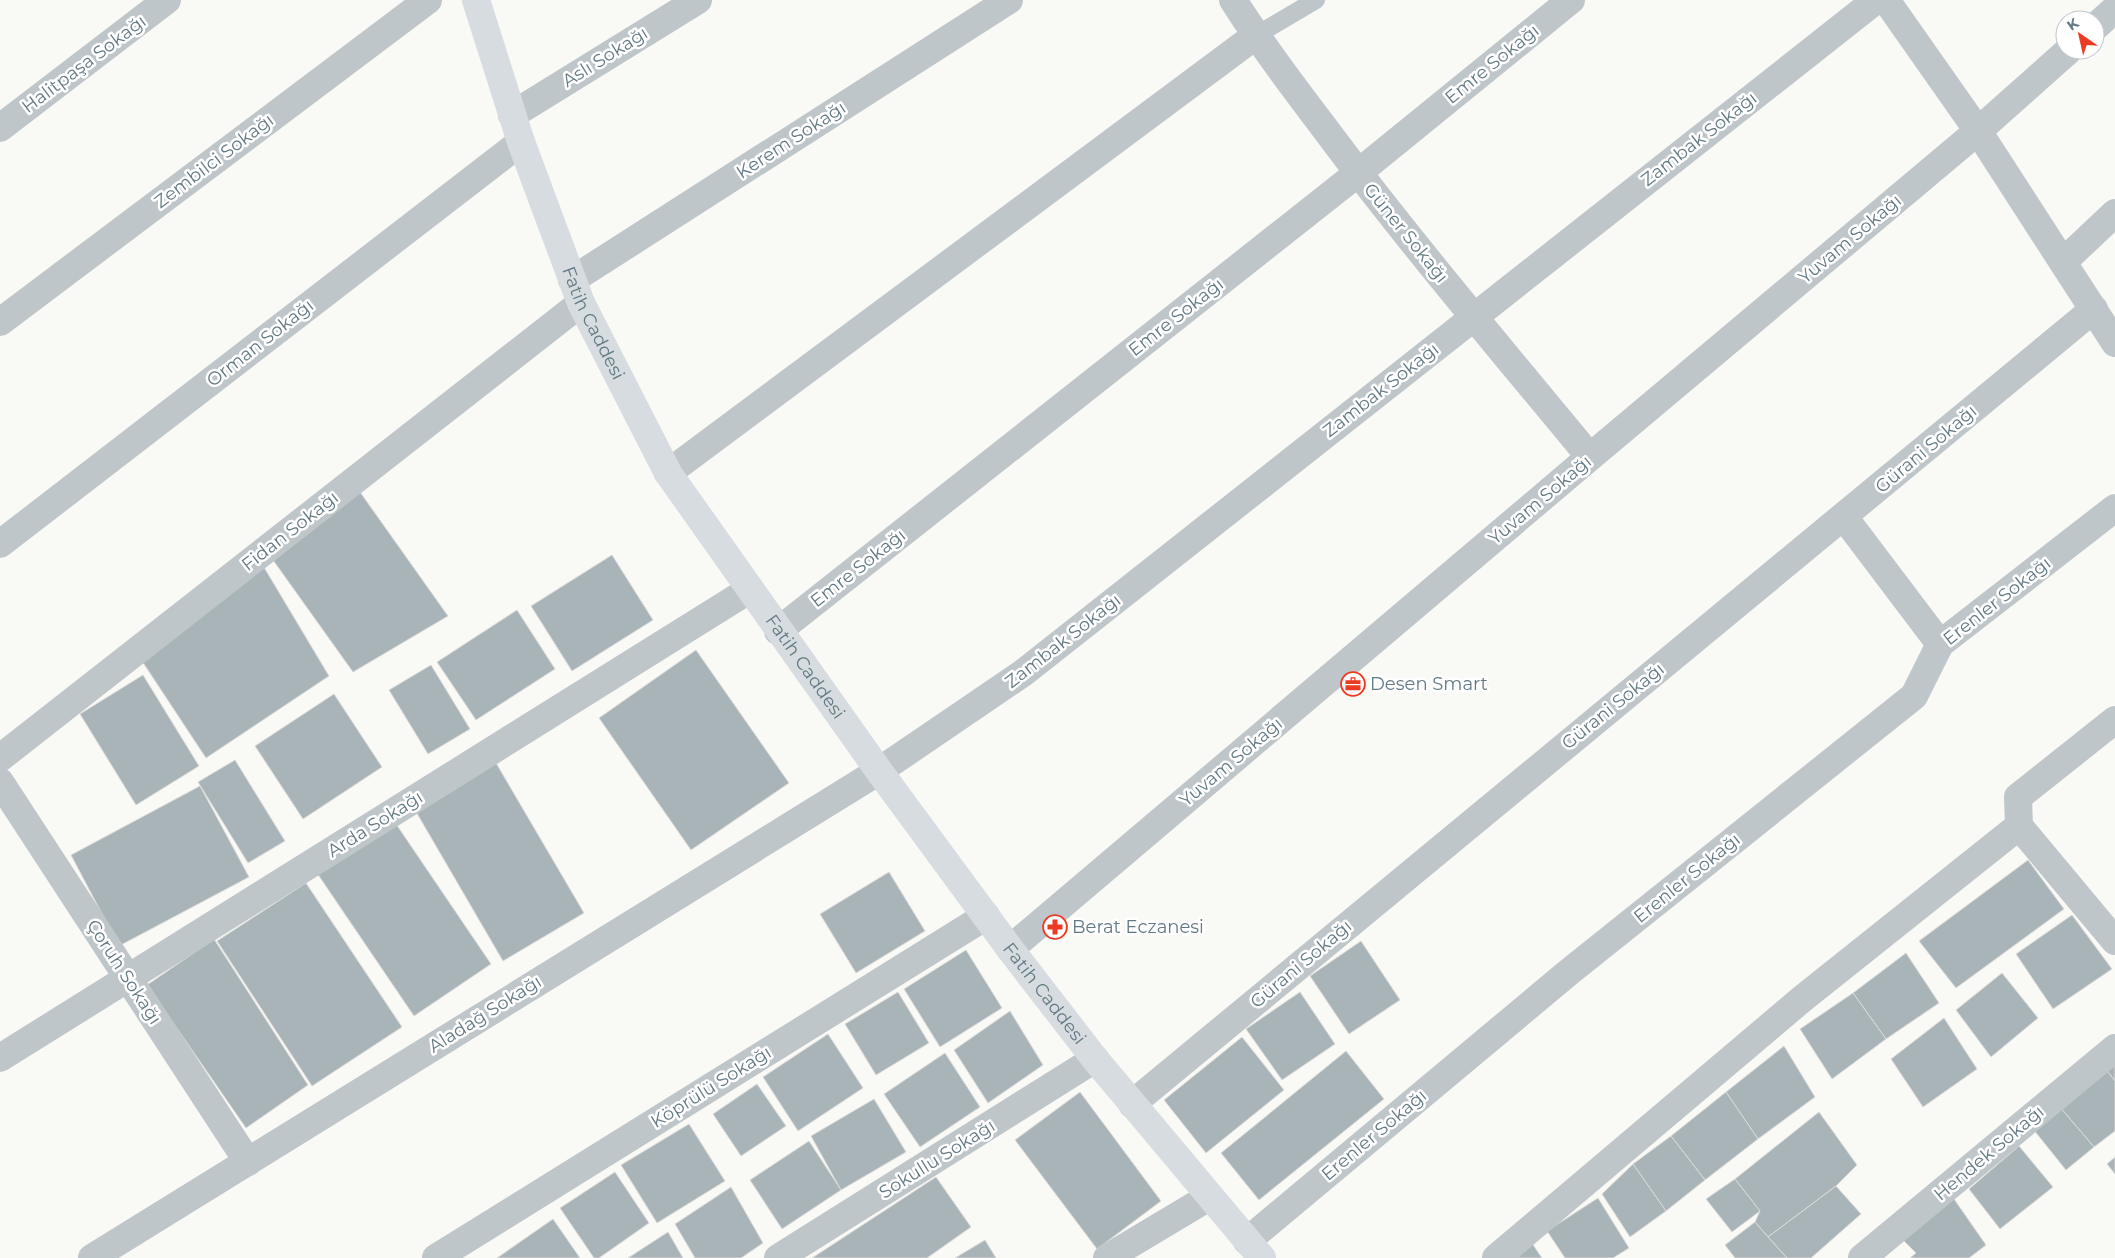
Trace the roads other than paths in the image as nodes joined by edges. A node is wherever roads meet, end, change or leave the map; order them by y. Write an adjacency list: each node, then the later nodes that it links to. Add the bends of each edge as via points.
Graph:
1 (167, 0): 16 (street, Halitpaşa Sokağı)
2 (428, 0): 25 (street, Zembilci Sokağı)
3 (476, 0): 15 (main road, Fatih Caddesi)
4 (698, 0): 15 (street, Aslı Sokağı)
5 (1009, 0): 22 (street, Kerem Sokağı)
6 (1232, 0): 13 (street, Güner Sokağı)
7 (1316, 0): 13 (lane)
8 (1571, 0): 19 (street, Emre Sokağı)
9 (1876, 0): 24 (street, Zambak Sokağı)
10 (1886, 0): 17 (street)
11 (2115, 9): 12 (street)
12 (2105, 18)
13 (1255, 36): 19 (street, Güner Sokağı); 28 (street)
14 (2058, 60): 17 (street, Yuvam Sokağı)
15 (512, 115): 18 (main road, Fatih Caddesi)
16 (0, 128)
17 (1978, 131): 21 (street); 27 (street, Yuvam Sokağı)
18 (521, 142): 22 (main road, Fatih Caddesi); 31 (street, Orman Sokağı)
19 (1358, 173): 24 (street, Güner Sokağı); 33 (street, Emre Sokağı)
20 (2115, 213): 21 (street)
21 (2063, 262): 23 (street)
22 (577, 292): 28 (main road, Fatih Caddesi); 36 (street, Fidan Sokağı)
23 (2094, 309): 26 (street); 30 (street, Gürani Sokağı)
24 (1473, 317): 27 (street, Güner Sokağı); 37 (street, Zambak Sokağı, via 1023,673)
25 (0, 322)
26 (2115, 343)
27 (1590, 456): 42 (street, Yuvam Sokağı)
28 (668, 473): 32 (main road, Fatih Caddesi)
29 (2115, 508): 34 (street, Erenler Sokağı)
30 (1844, 517): 34 (street); 47 (street, Gürani Sokağı)
31 (0, 544)
32 (749, 590): 33 (main road, Fatih Caddesi); 43 (street, Arda Sokağı)
33 (778, 631): 37 (main road, Fatih Caddesi)
34 (1940, 644): 50 (street, Erenler Sokağı, via 1914,696 1569,972)
35 (2115, 720): 39 (street, via 2018,798)
36 (0, 758)
37 (878, 771): 40 (main road, Fatih Caddesi); 48 (street, Aladağ Sokağı)
38 (0, 782): 43 (street, Çoruh Sokağı)
39 (2019, 826): 41 (street); 55 (street, via 1802,999)
40 (986, 916): 42 (main road, Fatih Caddesi); 52 (street, Köprülü Sokağı)
41 (2113, 935)
42 (1010, 949): 46 (main road, Fatih Caddesi)
43 (128, 978): 45 (street, Arda Sokağı); 48 (street, Çoruh Sokağı)
44 (2115, 1048): 56 (street, Hendek Sokağı)
45 (0, 1058)
46 (1095, 1059): 47 (main road, Fatih Caddesi); 53 (street, Sokullu Sokağı)
47 (1132, 1104): 49 (main road, Fatih Caddesi)
48 (248, 1162): 51 (street, Aladağ Sokağı)
49 (1209, 1197): 50 (main road, Fatih Caddesi); 54 (street)
50 (1254, 1250)
51 (92, 1258)
52 (436, 1258)
53 (778, 1258)
54 (1107, 1258)
55 (1496, 1258)
56 (1862, 1258)

